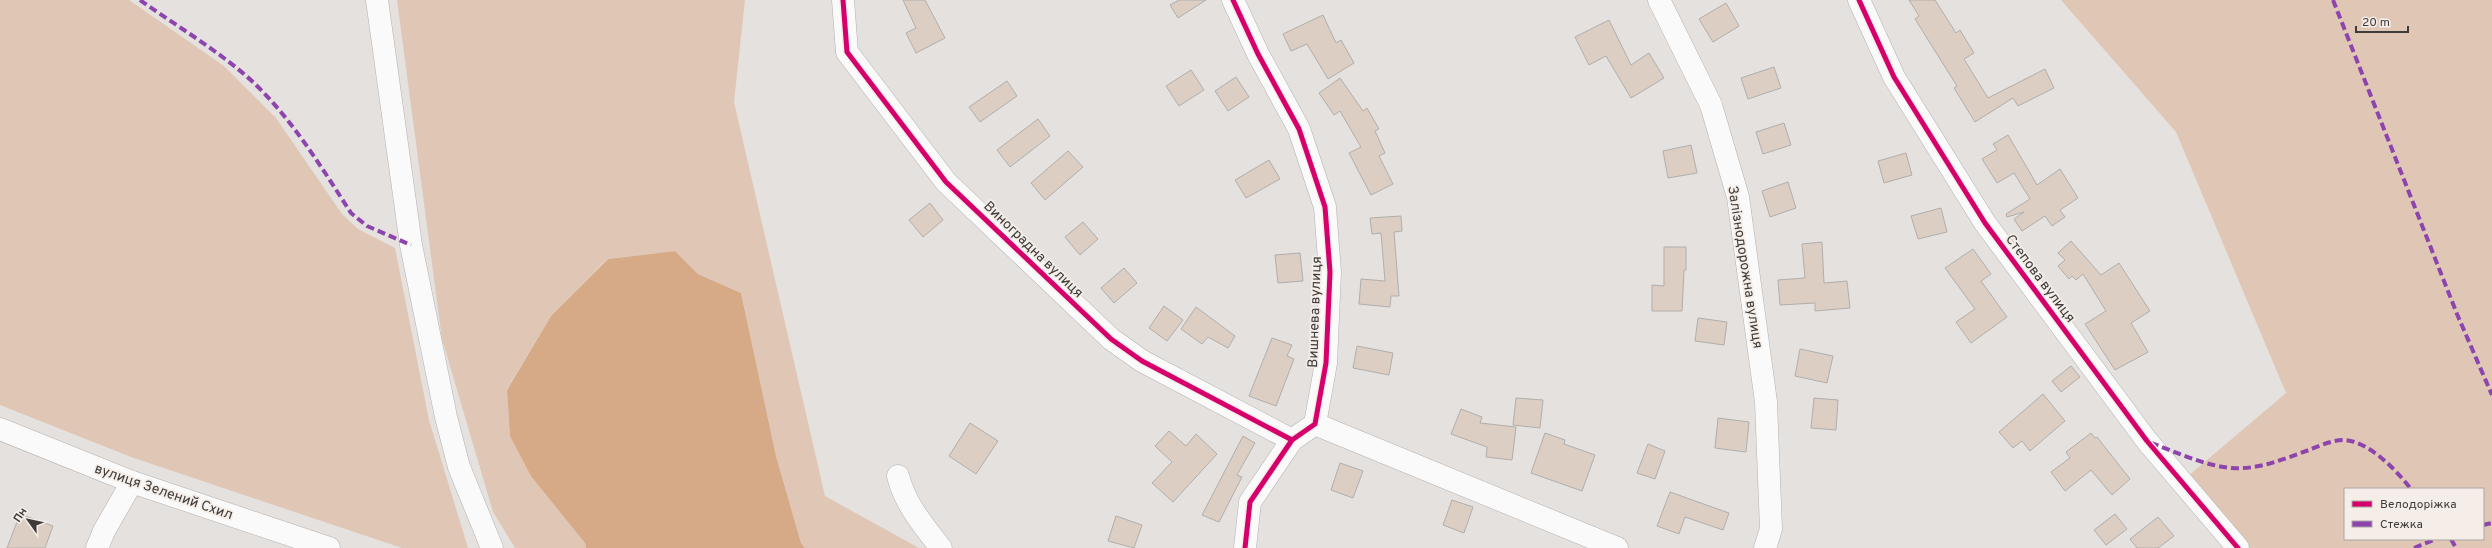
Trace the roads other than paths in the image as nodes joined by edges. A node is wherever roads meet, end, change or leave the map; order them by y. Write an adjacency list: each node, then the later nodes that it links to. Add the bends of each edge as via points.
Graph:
1 (377, 0): 13 (street, via 411,245 446,417 459,467)
2 (843, 0): 8 (street, Виноградна вулиця, via 847,52 946,182 1111,338 1142,361)
3 (1233, 0): 6 (street, Вишнева вулиця, via 1258,54 1299,129 1325,207 1330,272 1326,363)
4 (1660, 0): 17 (street, Залізнодорожна вулиця, via 1711,105 1738,198 1766,402 1771,529)
5 (1859, 0): 18 (street, Степова вулиця, via 1894,77 1984,223 2147,441)
6 (1315, 424): 8 (street); 16 (street)
7 (0, 429): 10 (street, вулиця Зелений Схил)
8 (1292, 440): 15 (street, via 1250,502)
9 (898, 476): 14 (street, via 903,493 918,520)
10 (132, 482): 11 (street); 12 (street, вулиця Зелений Схил)
11 (97, 548)
12 (329, 548)
13 (492, 548)
14 (941, 548)
15 (1245, 548)
16 (1617, 548)
17 (1765, 548)
18 (2238, 548)

